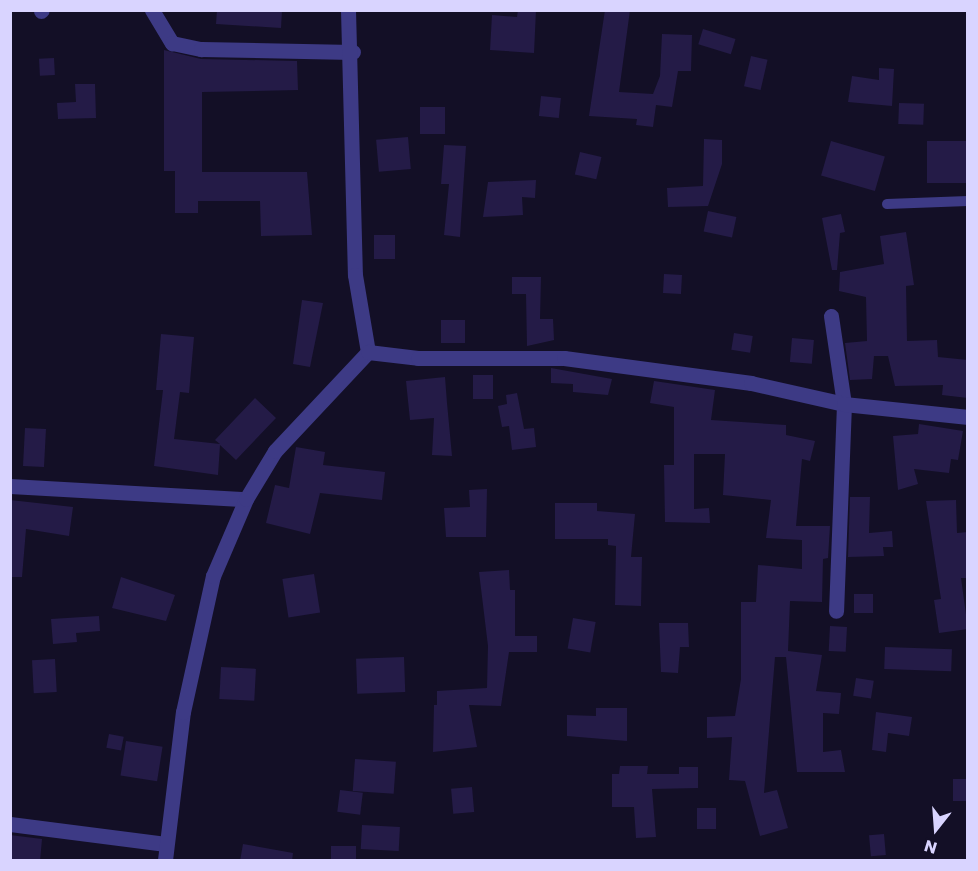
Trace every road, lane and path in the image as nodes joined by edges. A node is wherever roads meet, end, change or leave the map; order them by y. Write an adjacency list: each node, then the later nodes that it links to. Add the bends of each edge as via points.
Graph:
1 (152, 10): 3 (street, via 172,43 201,49)
2 (348, 10): 3 (street)
3 (353, 52): 7 (street, via 355,275)
4 (968, 201): 5 (lane)
5 (887, 204)
6 (831, 316): 8 (street)
7 (368, 352): 8 (street, via 418,358 564,358 751,383); 11 (street, via 275,451)
8 (844, 404): 9 (street); 12 (street)
9 (968, 417)
10 (10, 486): 11 (street)
11 (246, 499): 14 (street, via 213,576 183,712)
12 (836, 611)
13 (10, 824): 14 (street)
14 (166, 844): 15 (street)
15 (165, 861)

